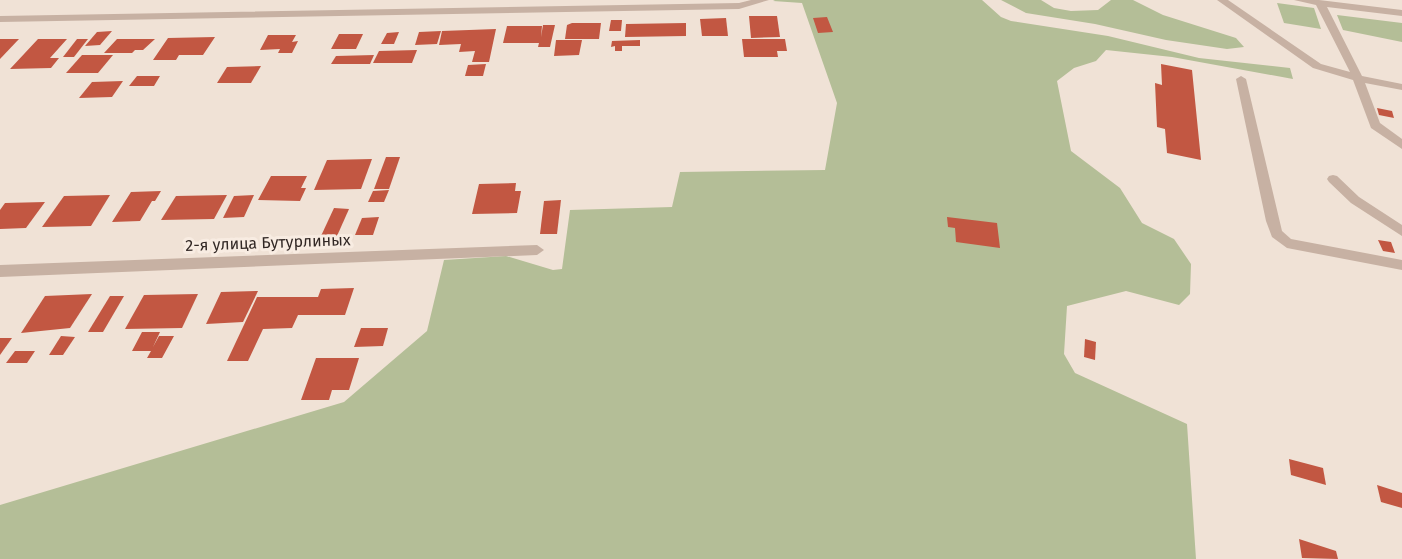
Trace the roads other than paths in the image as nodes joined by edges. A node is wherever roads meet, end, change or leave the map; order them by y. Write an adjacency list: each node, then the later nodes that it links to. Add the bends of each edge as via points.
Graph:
1 (764, 0): 6 (street, via 739,6)
2 (1222, 0): 7 (lane, via 1317,66)
3 (1299, 0): 4 (lane)
4 (1320, 3): 5 (lane); 7 (lane)
5 (1402, 13)
6 (0, 19)
7 (1358, 78): 9 (lane); 10 (lane, via 1375,124)
8 (1241, 79): 14 (lane, via 1277,234 1287,243)
9 (1402, 87)
10 (1402, 145)
11 (1333, 179): 12 (lane, via 1355,200)
12 (1402, 231)
13 (537, 250): 15 (street, 2-я улица Бутурлиных)
14 (1402, 265)
15 (0, 271)

